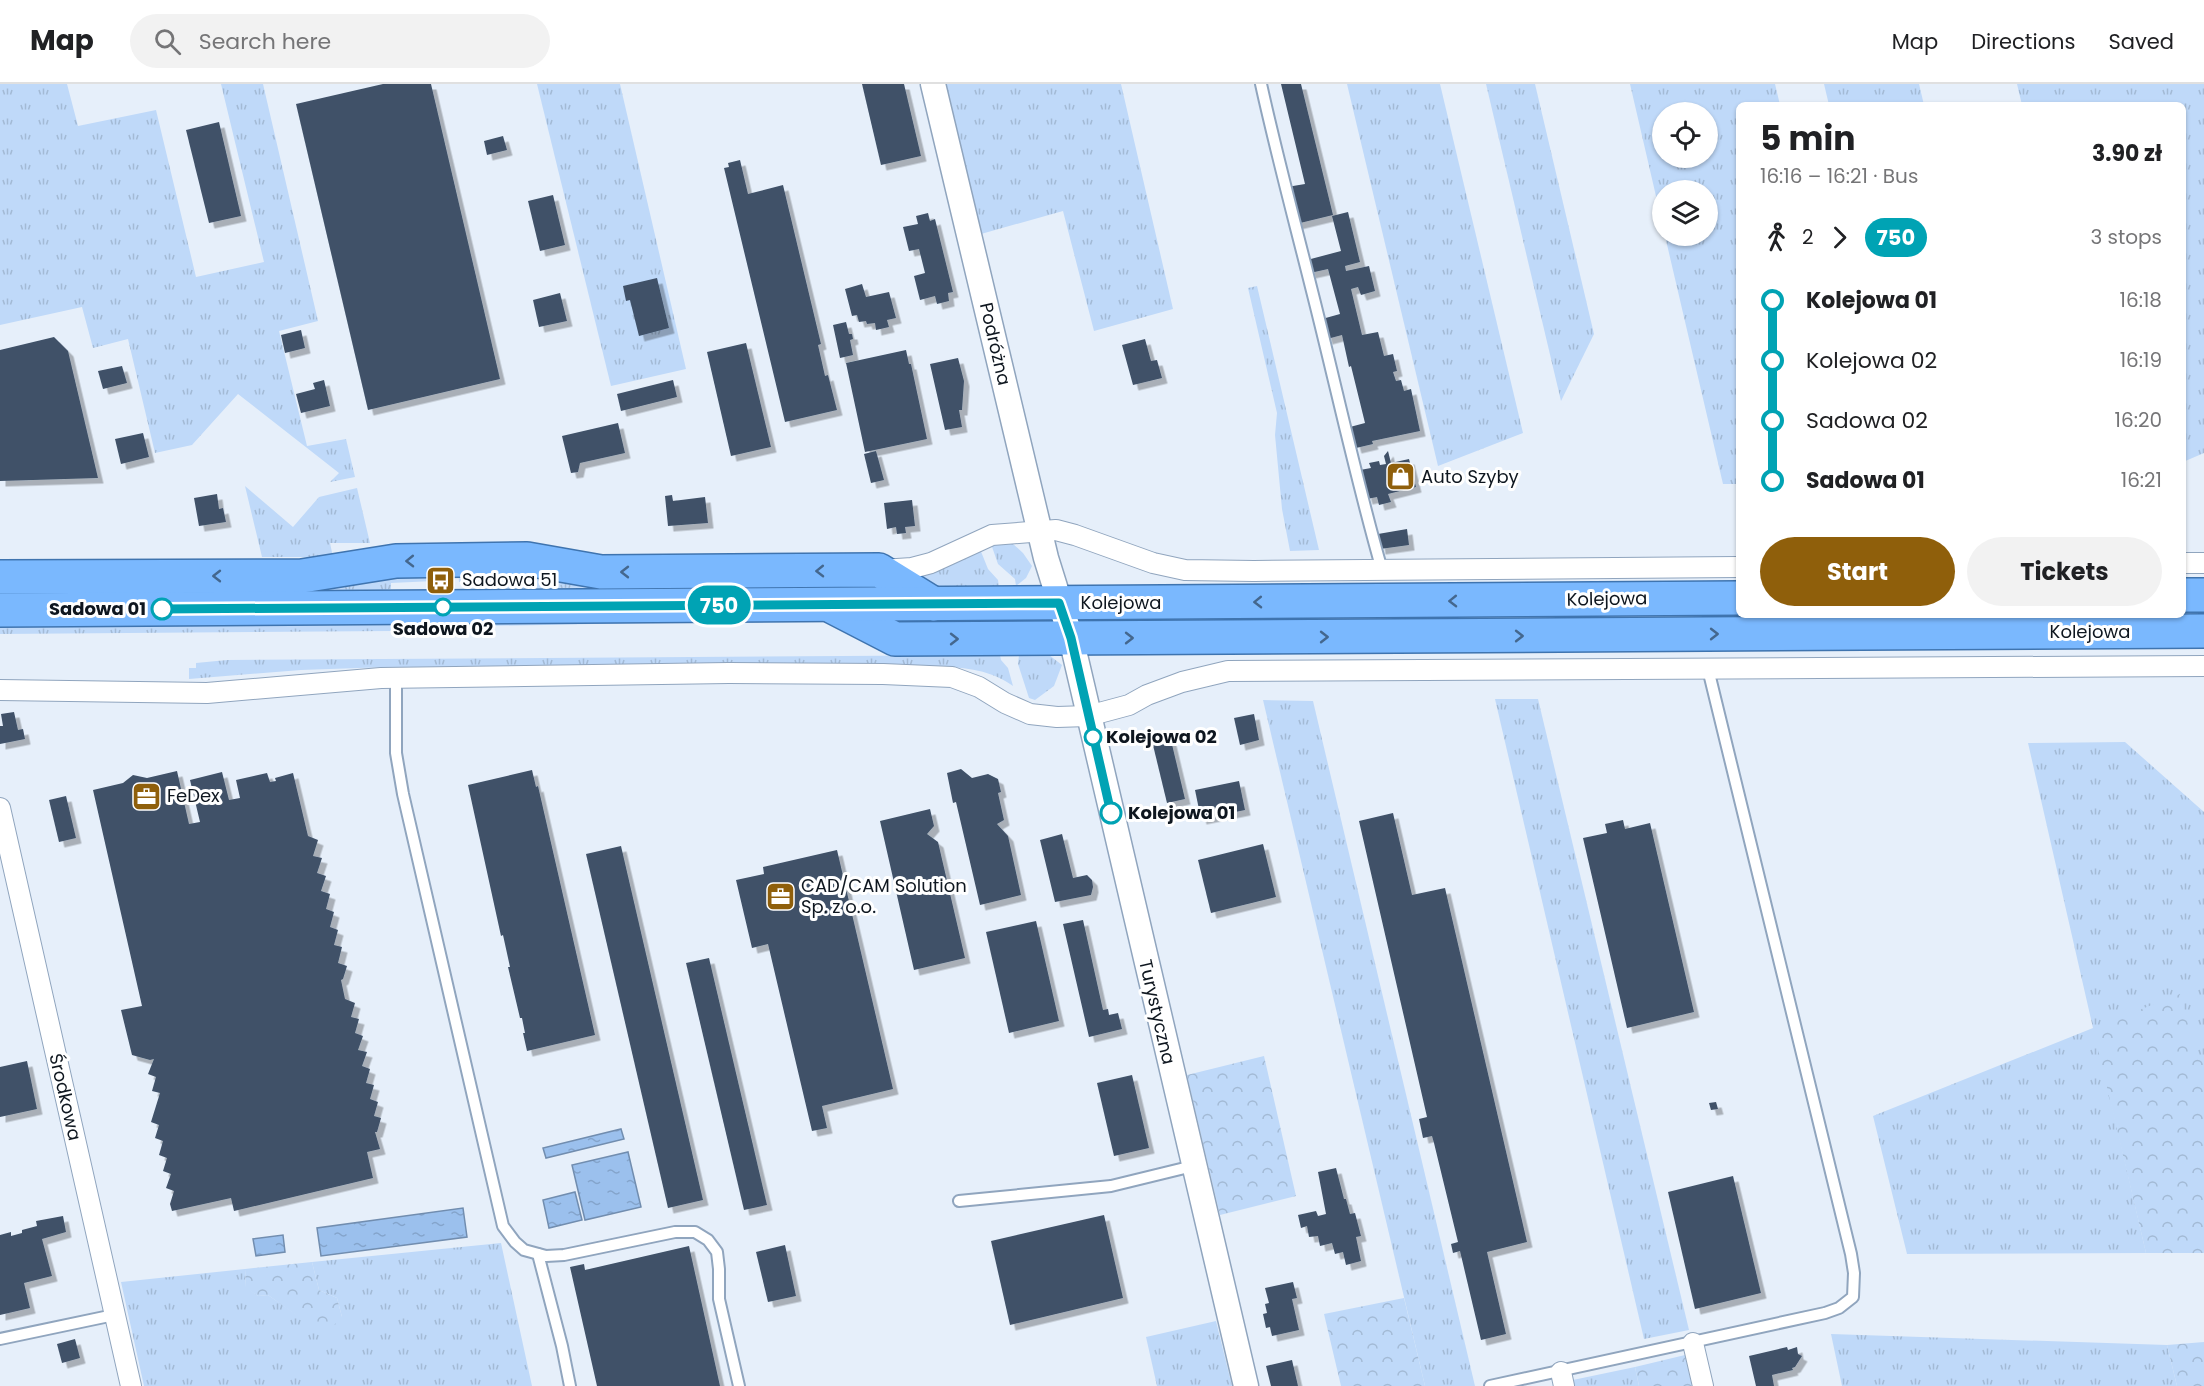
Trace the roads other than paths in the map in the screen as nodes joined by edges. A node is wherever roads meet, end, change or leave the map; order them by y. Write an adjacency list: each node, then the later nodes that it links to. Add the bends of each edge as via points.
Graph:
1 (933, 84): 3 (street, Podróżna)
2 (1261, 84): 8 (lane)
3 (1040, 530): 7 (street, via 992,535 931,563); 8 (street, via 1075,535 1152,563 1185,570); 13 (street, Podróżna)
4 (2186, 563): 5 (street)
5 (2204, 563)
6 (1736, 567): 8 (street)
7 (879, 570): 9 (highway, one-way to 9, via 601,572 527,559 396,561 302,576); 14 (highway)
8 (1382, 570)
9 (0, 577)
10 (2186, 595): 11 (highway)
11 (2204, 595)
12 (1736, 598): 13 (highway, Kolejowa, one-way to 13)
13 (1059, 603): 14 (highway, Kolejowa); 18 (street, Podróżna)
14 (934, 604): 15 (highway, Kolejowa)
15 (829, 605): 16 (highway, Kolejowa); 18 (highway, Kolejowa, one-way to 18, via 895,639)
16 (0, 610)
17 (2204, 631): 18 (highway, Kolejowa, one-way to 17)
18 (1071, 638): 23 (street, Turystyczna)
19 (2204, 666): 20 (street)
20 (1708, 669): 23 (street, via 1228,671 1182,682 1129,705); 30 (lane, via 1854,1273 1853,1297 1839,1308)
21 (396, 678): 22 (street, via 207,693); 23 (street, via 729,673 931,675 979,687 1030,714); 27 (lane, via 396,753 403,794 503,1226 524,1250)
22 (0, 690)
23 (1088, 716): 25 (street, Turystyczna)
24 (0, 808): 28 (street, Środkowa)
25 (1193, 1166): 26 (lane, via 1111,1186); 35 (street, Turystyczna)
26 (959, 1201)
27 (538, 1254): 33 (lane); 34 (lane, via 564,1255 675,1232 695,1232 708,1240 717,1252 719,1299)
28 (114, 1315): 29 (lane); 32 (street, Środkowa)
29 (0, 1339)
30 (1693, 1343): 31 (lane); 37 (street)
31 (1562, 1379): 36 (lane)
32 (131, 1386)
33 (570, 1386)
34 (739, 1386)
35 (1246, 1386)
36 (1490, 1386)
37 (1703, 1386)

